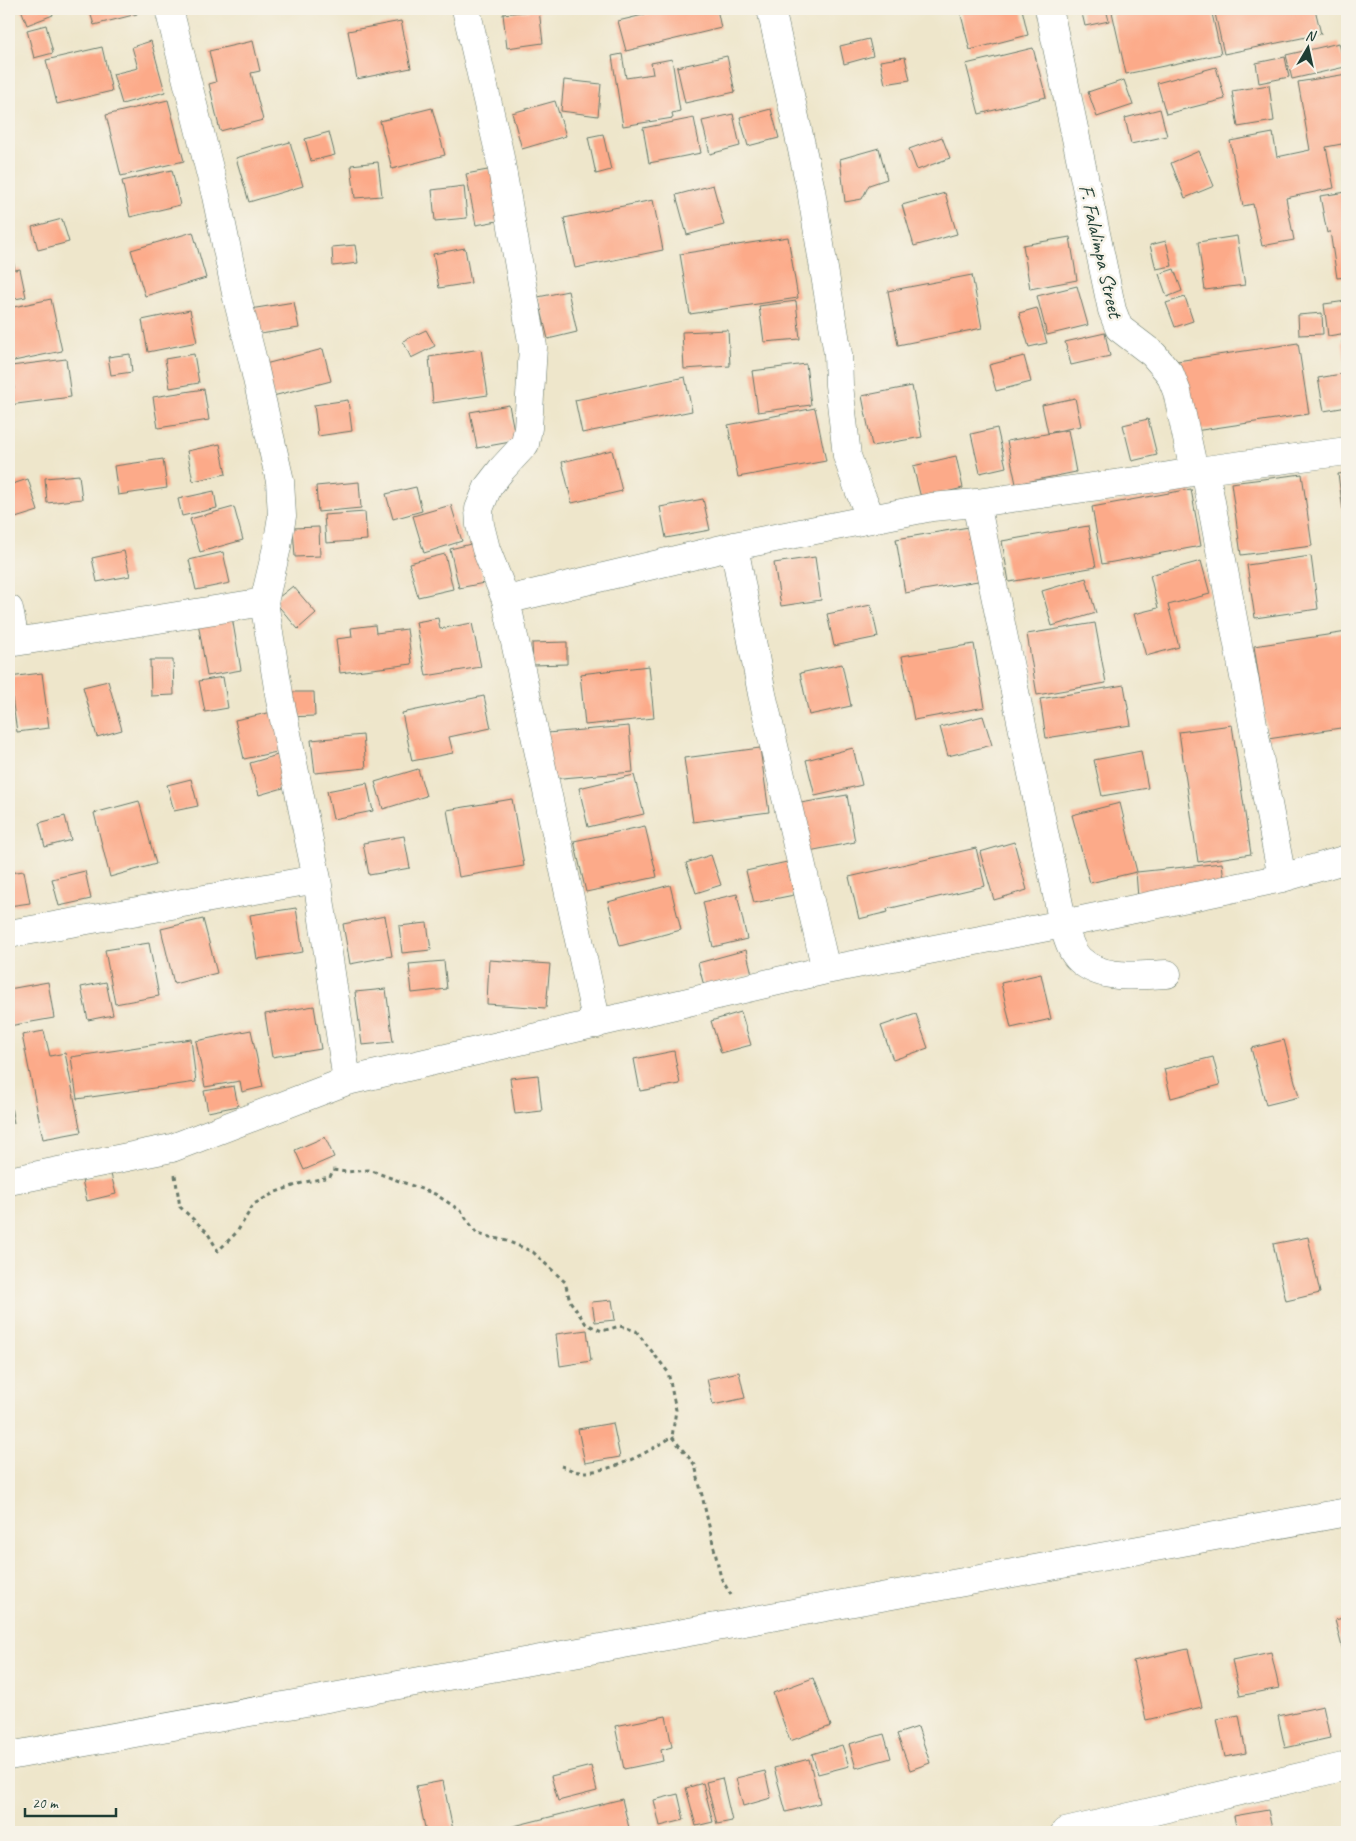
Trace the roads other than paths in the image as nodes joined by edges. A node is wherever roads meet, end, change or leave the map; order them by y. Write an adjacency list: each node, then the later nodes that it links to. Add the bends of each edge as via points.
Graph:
1 (169, 9): 11 (street, via 216,196 280,481 282,516 278,547)
2 (466, 9): 10 (street, via 499,152 533,347 525,444 488,487 479,508 486,549)
3 (770, 9): 8 (street, via 811,190 838,354 847,456)
4 (1049, 9): 6 (street, F. Falalimpa Street, via 1112,310 1119,328 1153,354 1170,374)
5 (1347, 451): 6 (street)
6 (1199, 471): 7 (street); 15 (street, F. Falalimpa Street)
7 (976, 503): 8 (street); 17 (street)
8 (872, 518): 9 (street)
9 (734, 546): 10 (street); 19 (street, via 762,694)
10 (506, 600): 21 (street)
11 (264, 602): 13 (street); 16 (street, via 280,700)
12 (9, 609): 13 (street)
13 (12, 642)
14 (1347, 859): 15 (street)
15 (1282, 878): 17 (street)
16 (317, 879): 18 (street); 22 (street)
17 (1063, 924): 19 (street); 20 (street, via 1069,945 1078,959 1096,970 1118,976)
18 (9, 934)
19 (826, 970): 21 (street)
20 (1167, 974)
21 (597, 1024): 22 (street)
22 (348, 1081): 23 (street, via 172,1148)
23 (9, 1181)
24 (1347, 1512): 25 (street)
25 (9, 1756)
26 (1347, 1766): 27 (street)
27 (1065, 1832)

